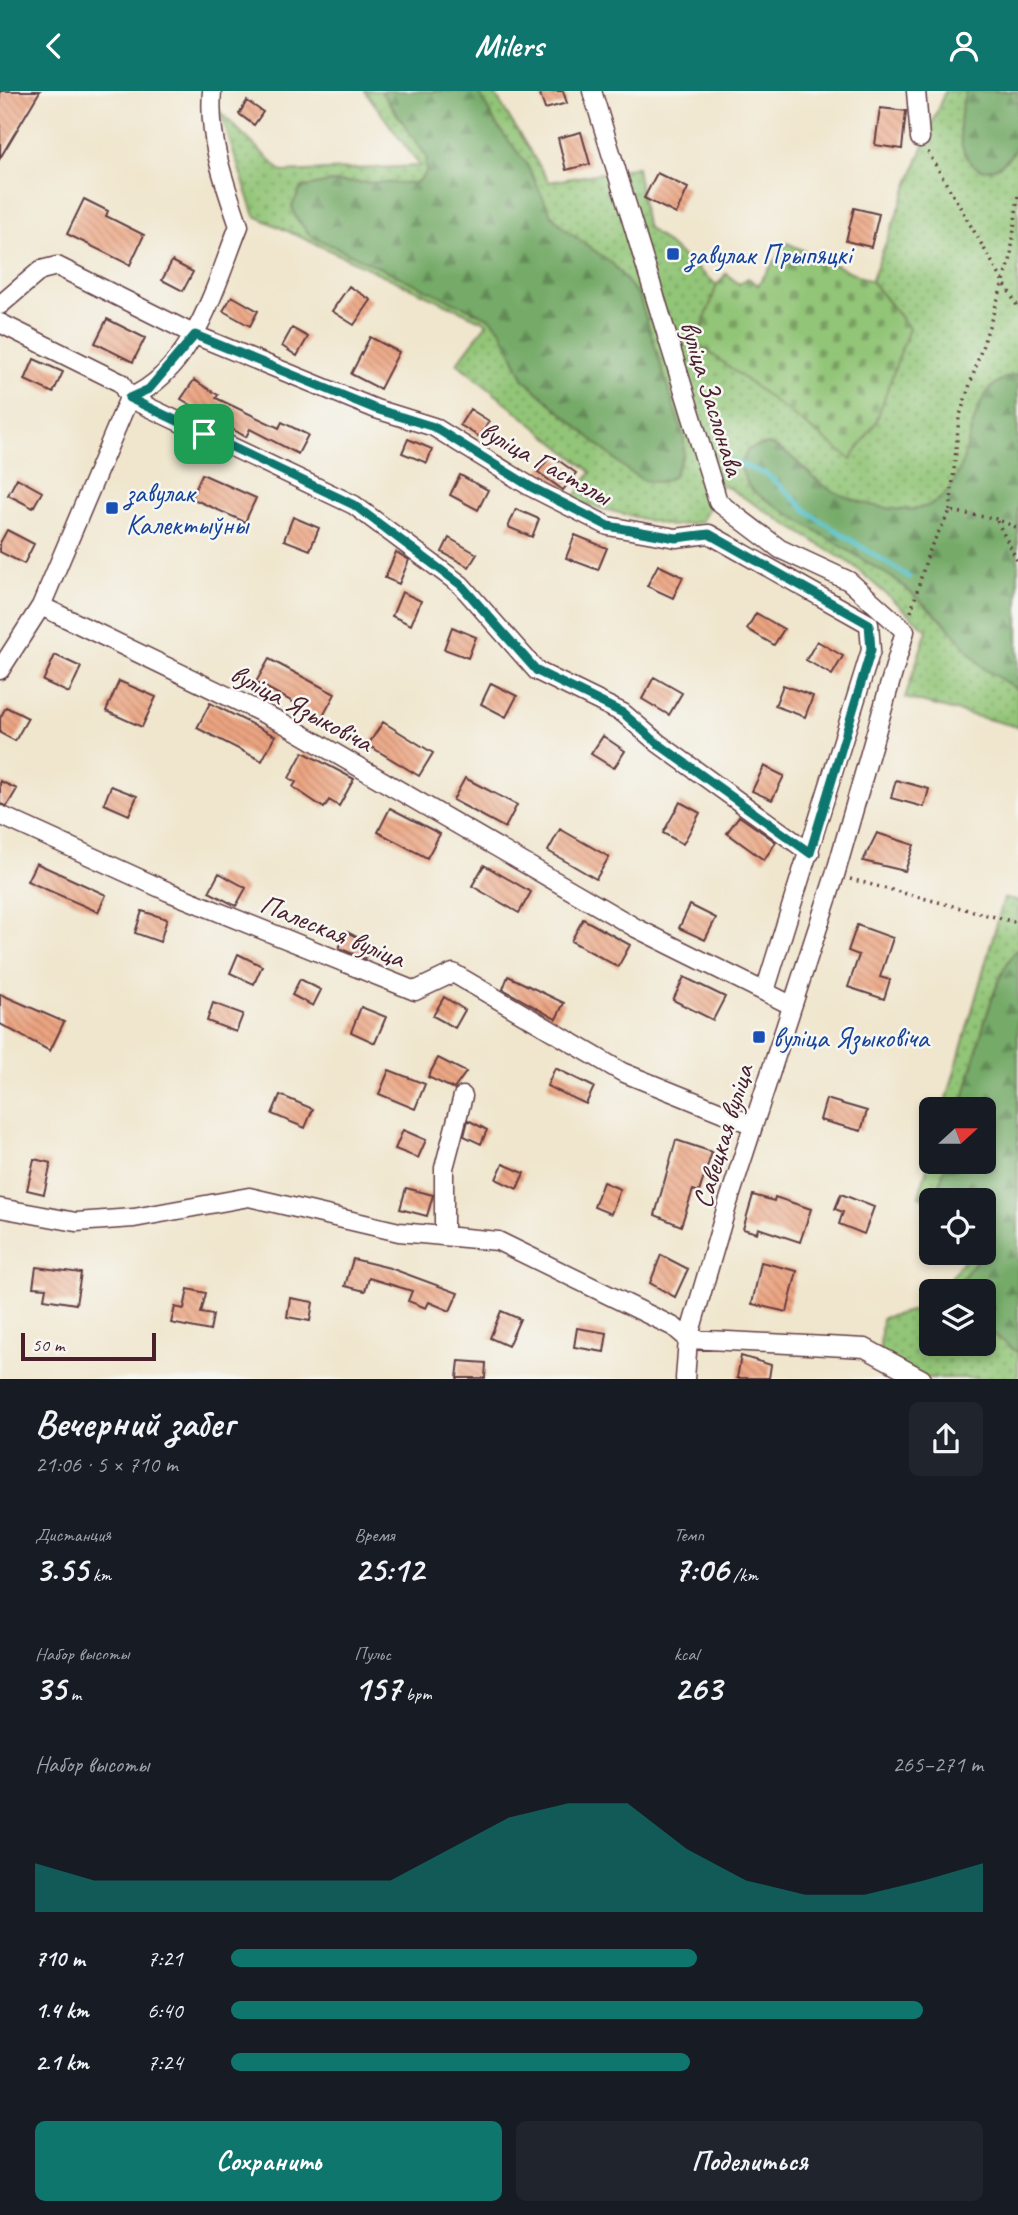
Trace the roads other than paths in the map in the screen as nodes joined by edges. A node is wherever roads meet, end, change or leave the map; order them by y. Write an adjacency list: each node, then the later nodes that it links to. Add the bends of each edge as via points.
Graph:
1 (212, 91): 7 (street, via 210,113 218,163 239,226)
2 (592, 91): 10 (street, вуліца Заслонава, via 718,502 780,549 849,581)
3 (916, 91): 4 (street)
4 (920, 138)
5 (0, 305): 7 (street, вуліца Гастэлы, via 41,270 57,266)
6 (0, 323): 8 (street, via 121,383)
7 (195, 335): 8 (street, via 149,389); 13 (street, вуліца Гастэлы, via 376,409 434,427 531,487 608,526 676,538 709,534 869,624 871,650)
8 (129, 398): 9 (street); 13 (street, via 354,505 461,585 537,671 623,713 657,743)
9 (41, 606): 11 (street); 14 (street, вуліца Языковіча, via 283,723 635,928)
10 (905, 631): 15 (street, Савецкая вуліца, via 835,875)
11 (0, 670)
12 (0, 815): 17 (street, Палеская вуліца, via 169,892 415,991 453,974 622,1072)
13 (810, 853): 14 (street)
14 (765, 991): 15 (street, вуліца Языковіча)
15 (791, 1005): 17 (street, Савецкая вуліца)
16 (463, 1096): 19 (street, via 444,1168)
17 (753, 1125): 20 (street, Савецкая вуліца)
18 (0, 1207): 19 (street, via 76,1222 134,1218 249,1198 399,1232)
19 (444, 1235): 20 (street, via 498,1241 674,1327)
20 (688, 1339): 21 (street, Савецкая вуліца); 22 (street, via 865,1348)
21 (685, 1378)
22 (922, 1378)

